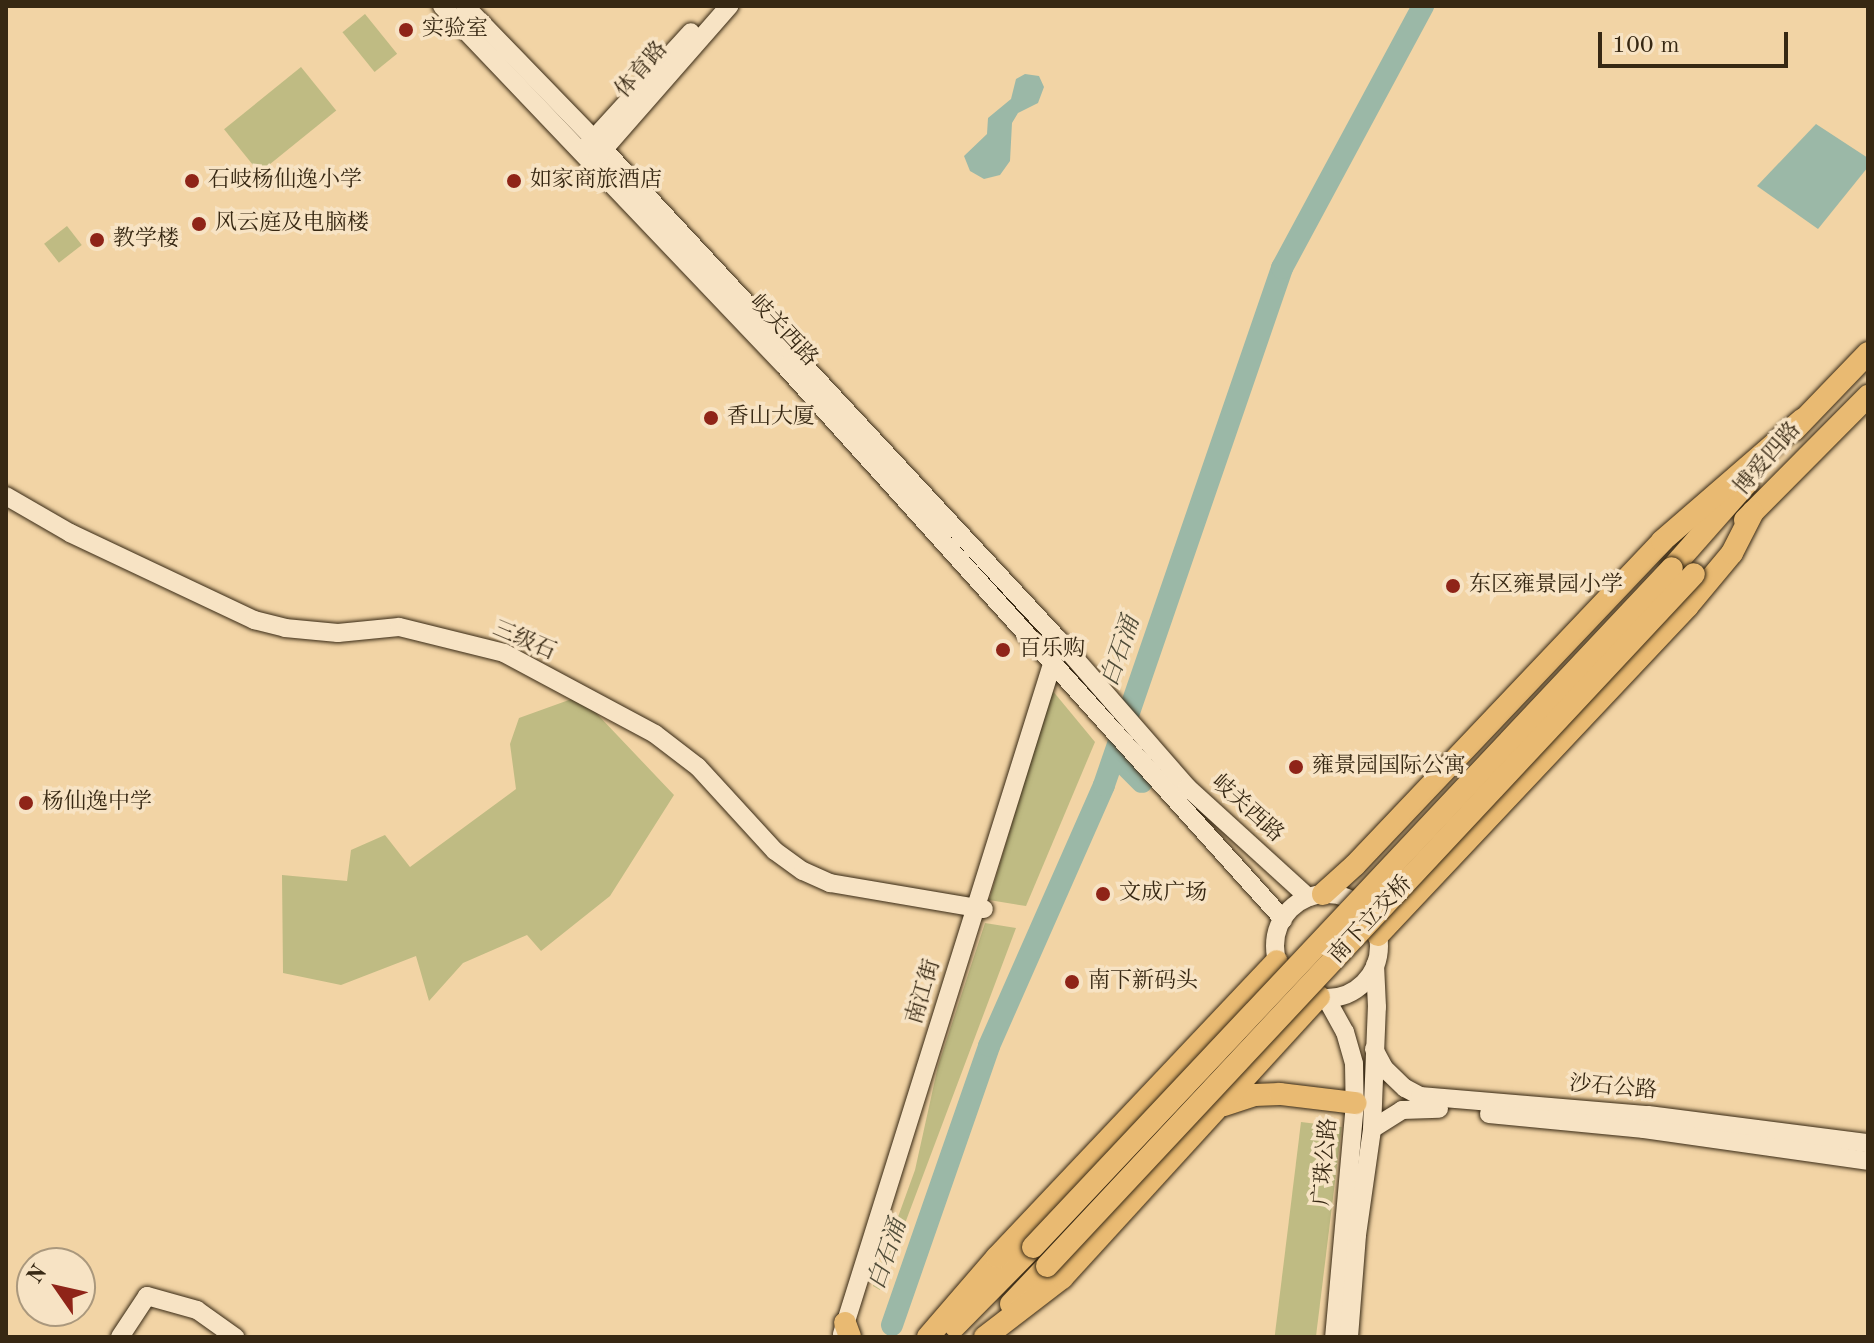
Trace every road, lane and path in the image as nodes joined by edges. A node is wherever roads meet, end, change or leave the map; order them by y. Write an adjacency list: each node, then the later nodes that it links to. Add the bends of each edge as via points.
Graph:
1 (442, 6): 6 (main road, 岐关西路)
2 (465, 6): 5 (main road, 岐关西路)
3 (714, 6): 5 (main road, 体育路)
4 (729, 6): 5 (main road, 体育路)
5 (599, 145): 6 (main road, 体育路); 18 (main road, 岐关西路, via 1058,639)
6 (585, 159): 17 (main road, 岐关西路, via 784,365)
7 (1868, 340): 9 (highway)
8 (1868, 353): 9 (highway, 博爱四路)
9 (1833, 388): 12 (highway, 博爱四路)
10 (1868, 396): 13 (highway, 博爱四路)
11 (1868, 410): 13 (highway)
12 (1803, 419): 16 (highway, 博爱四路); 20 (highway, via 1662,541 1366,853)
13 (1821, 447): 15 (highway, 博爱四路)
14 (6, 496): 21 (main road, 三级石, via 70,533 254,620 338,633 399,627 504,653 655,734 698,767 775,851 803,871 830,883)
15 (1753, 512): 16 (highway, 博爱四路); 23 (highway, via 1732,553 1687,607)
16 (1683, 571): 37 (highway, 南下立交桥, bridge); 38 (highway, 南下立交桥, bridge)
17 (1053, 661): 18 (main road, 岐关西路); 21 (main road, 南江街)
18 (1089, 689): 19 (main road)
19 (1150, 759): 20 (main road, 岐关西路); 22 (main road, 岐关西路)
20 (1315, 896): 22 (main road, via 1298,902); 23 (main road, via 1338,895 1364,909)
21 (979, 908): 33 (main road, 南江街)
22 (1283, 919): 24 (main road, via 1275,946)
23 (1378, 935): 25 (main road)
24 (1277, 961): 26 (main road, via 1293,985); 36 (highway)
25 (1375, 965): 26 (main road, via 1360,986); 27 (main road, 广珠公路)
26 (1322, 998): 28 (main road, 广珠公路, via 1345,1032 1354,1064); 29 (highway)
27 (1374, 1049): 30 (main road, 广珠公路); 31 (main road, 沙石公路, via 1384,1068 1420,1096 1648,1115)
28 (1355, 1103): 29 (highway, via 1280,1094); 39 (main road, 广珠公路)
29 (1223, 1105): 38 (highway, via 1062,1278)
30 (1372, 1129): 32 (main road, 沙石公路, via 1417,1107 1644,1129); 40 (main road, 广珠公路)
31 (1868, 1143)
32 (1868, 1161)
33 (846, 1332)
34 (120, 1337): 35 (main road, via 147,1296 197,1310)
35 (235, 1337)
36 (928, 1337)
37 (945, 1337)
38 (983, 1337)
39 (1334, 1337)
40 (1349, 1337)

